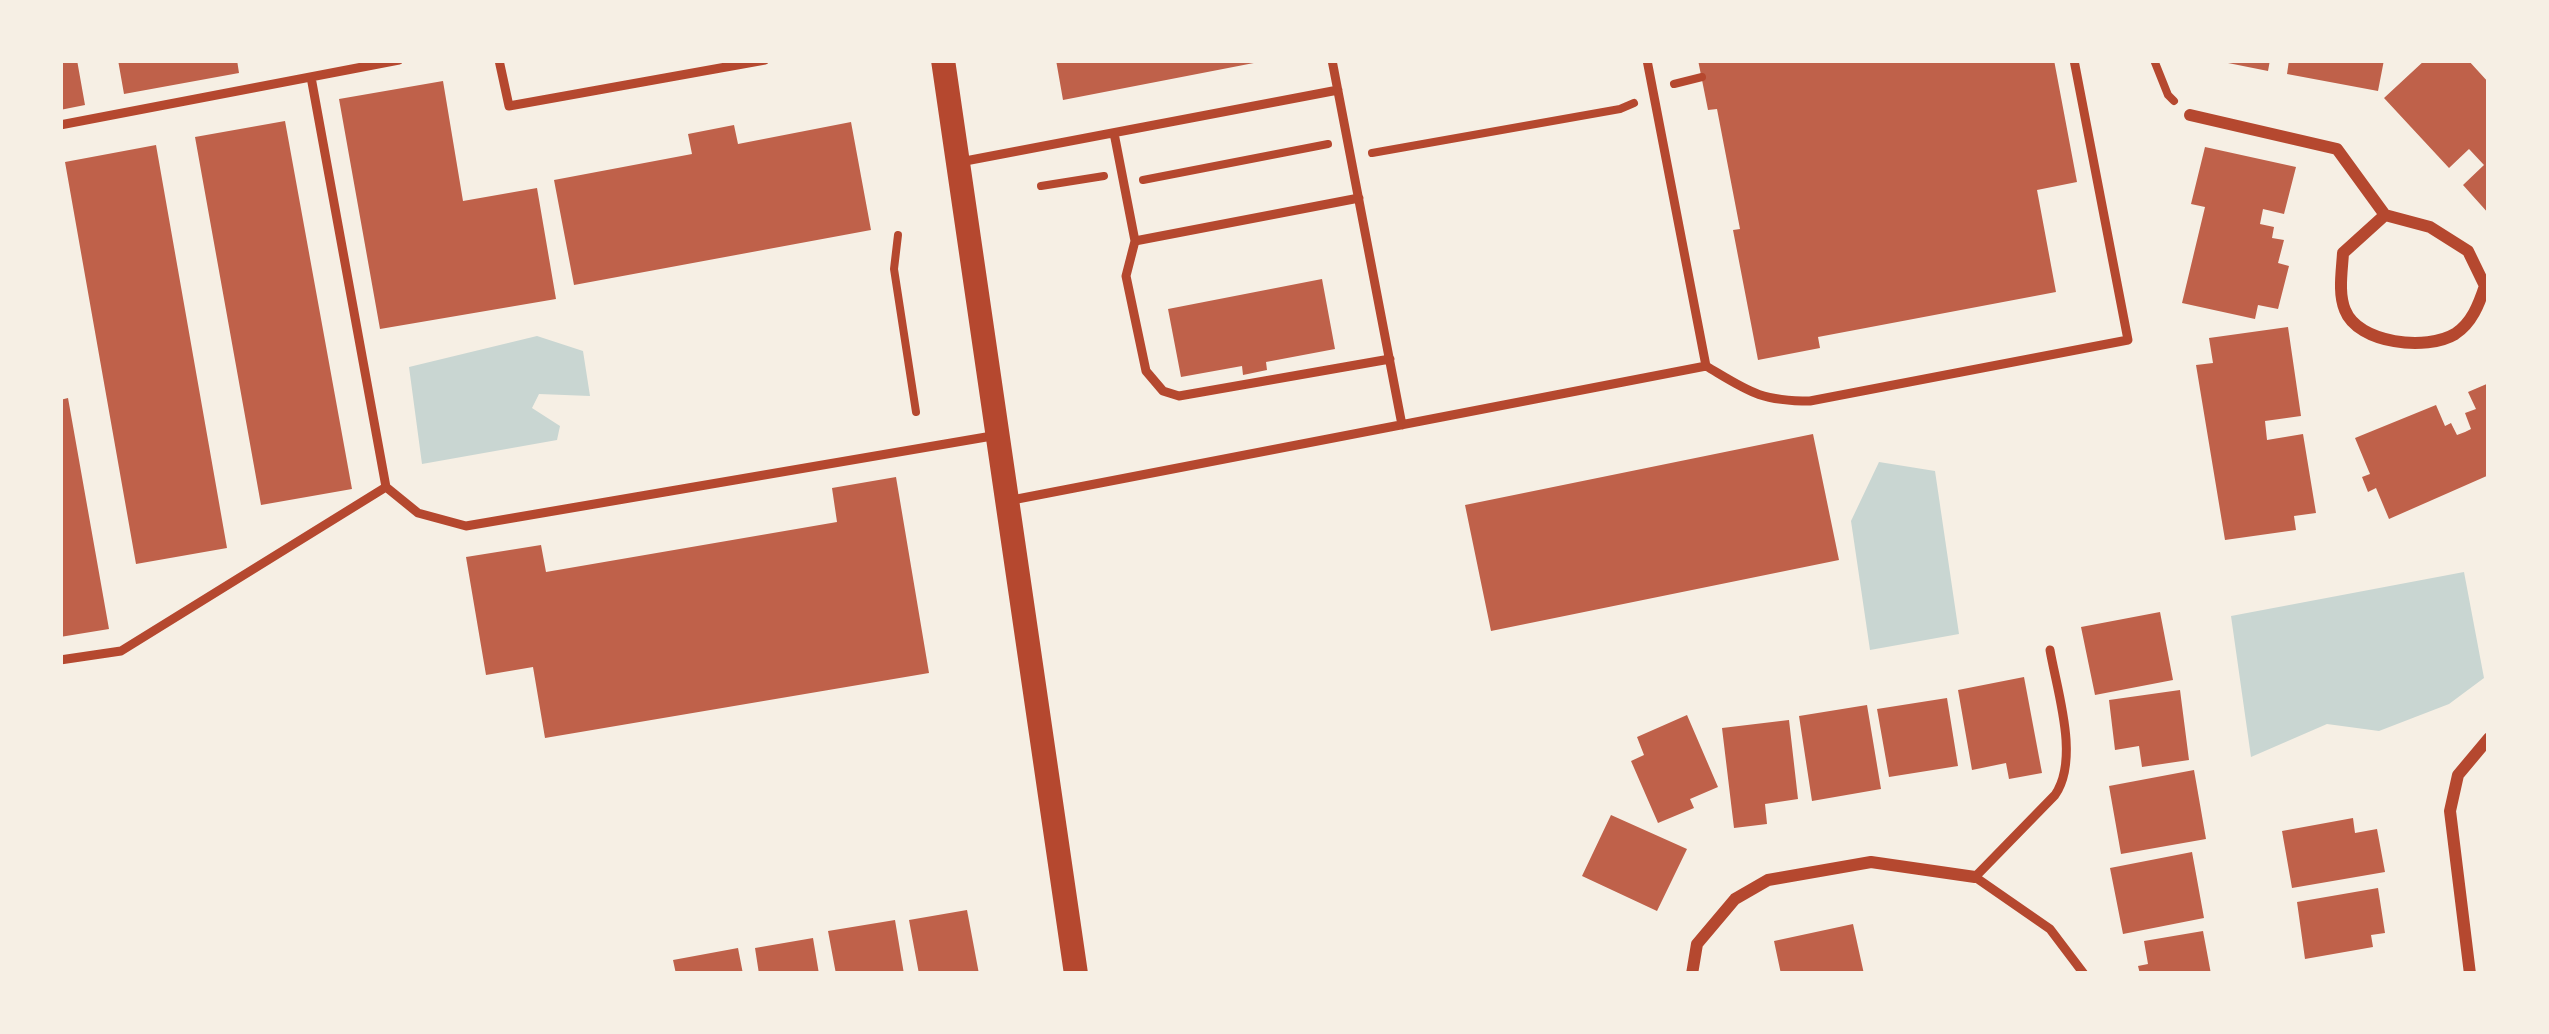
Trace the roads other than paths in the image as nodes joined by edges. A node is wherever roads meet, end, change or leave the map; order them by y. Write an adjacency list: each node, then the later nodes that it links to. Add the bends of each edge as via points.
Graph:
1 (398, 60): 8 (lane)
2 (500, 60): 3 (lane, via 508,106)
3 (765, 60)
4 (943, 60): 13 (main road)
5 (1332, 60): 9 (lane)
6 (1647, 60): 19 (lane)
7 (2074, 60): 19 (lane, via 2128,340 1810,401 1774,401)
8 (311, 76): 11 (lane); 22 (lane)
9 (1338, 90): 12 (lane); 14 (lane)
10 (2189, 115): 15 (street, via 2337,149)
11 (60, 124)
12 (1114, 133): 13 (lane); 16 (lane)
13 (958, 163): 21 (main road)
14 (1359, 198): 16 (lane); 18 (lane)
15 (2385, 214): 17 (street, via 2430,227 2468,251); 17 (street, via 2343,253 2345,314 2366,332 2399,344 2432,343 2457,333)
16 (1135, 241): 18 (lane, via 1126,276 1147,371 1163,391 1179,396)
17 (2487, 286)
18 (1390, 359): 20 (lane)
19 (1706, 367): 20 (lane)
20 (1402, 425): 23 (lane)
21 (997, 436): 22 (lane, via 466,526 418,513); 23 (main road)
22 (386, 488): 25 (lane, via 121,651)
23 (1006, 501): 28 (main road)
24 (2050, 650): 27 (lane, via 2064,782)
25 (60, 660)
26 (2489, 738): 31 (street, via 2458,775 2450,812)
27 (1976, 877): 29 (street, via 1871,862 1768,880 1735,899 1697,944); 30 (lane, via 2050,929)
28 (1076, 974)
29 (1692, 974)
30 (2084, 974)
31 (2470, 974)

